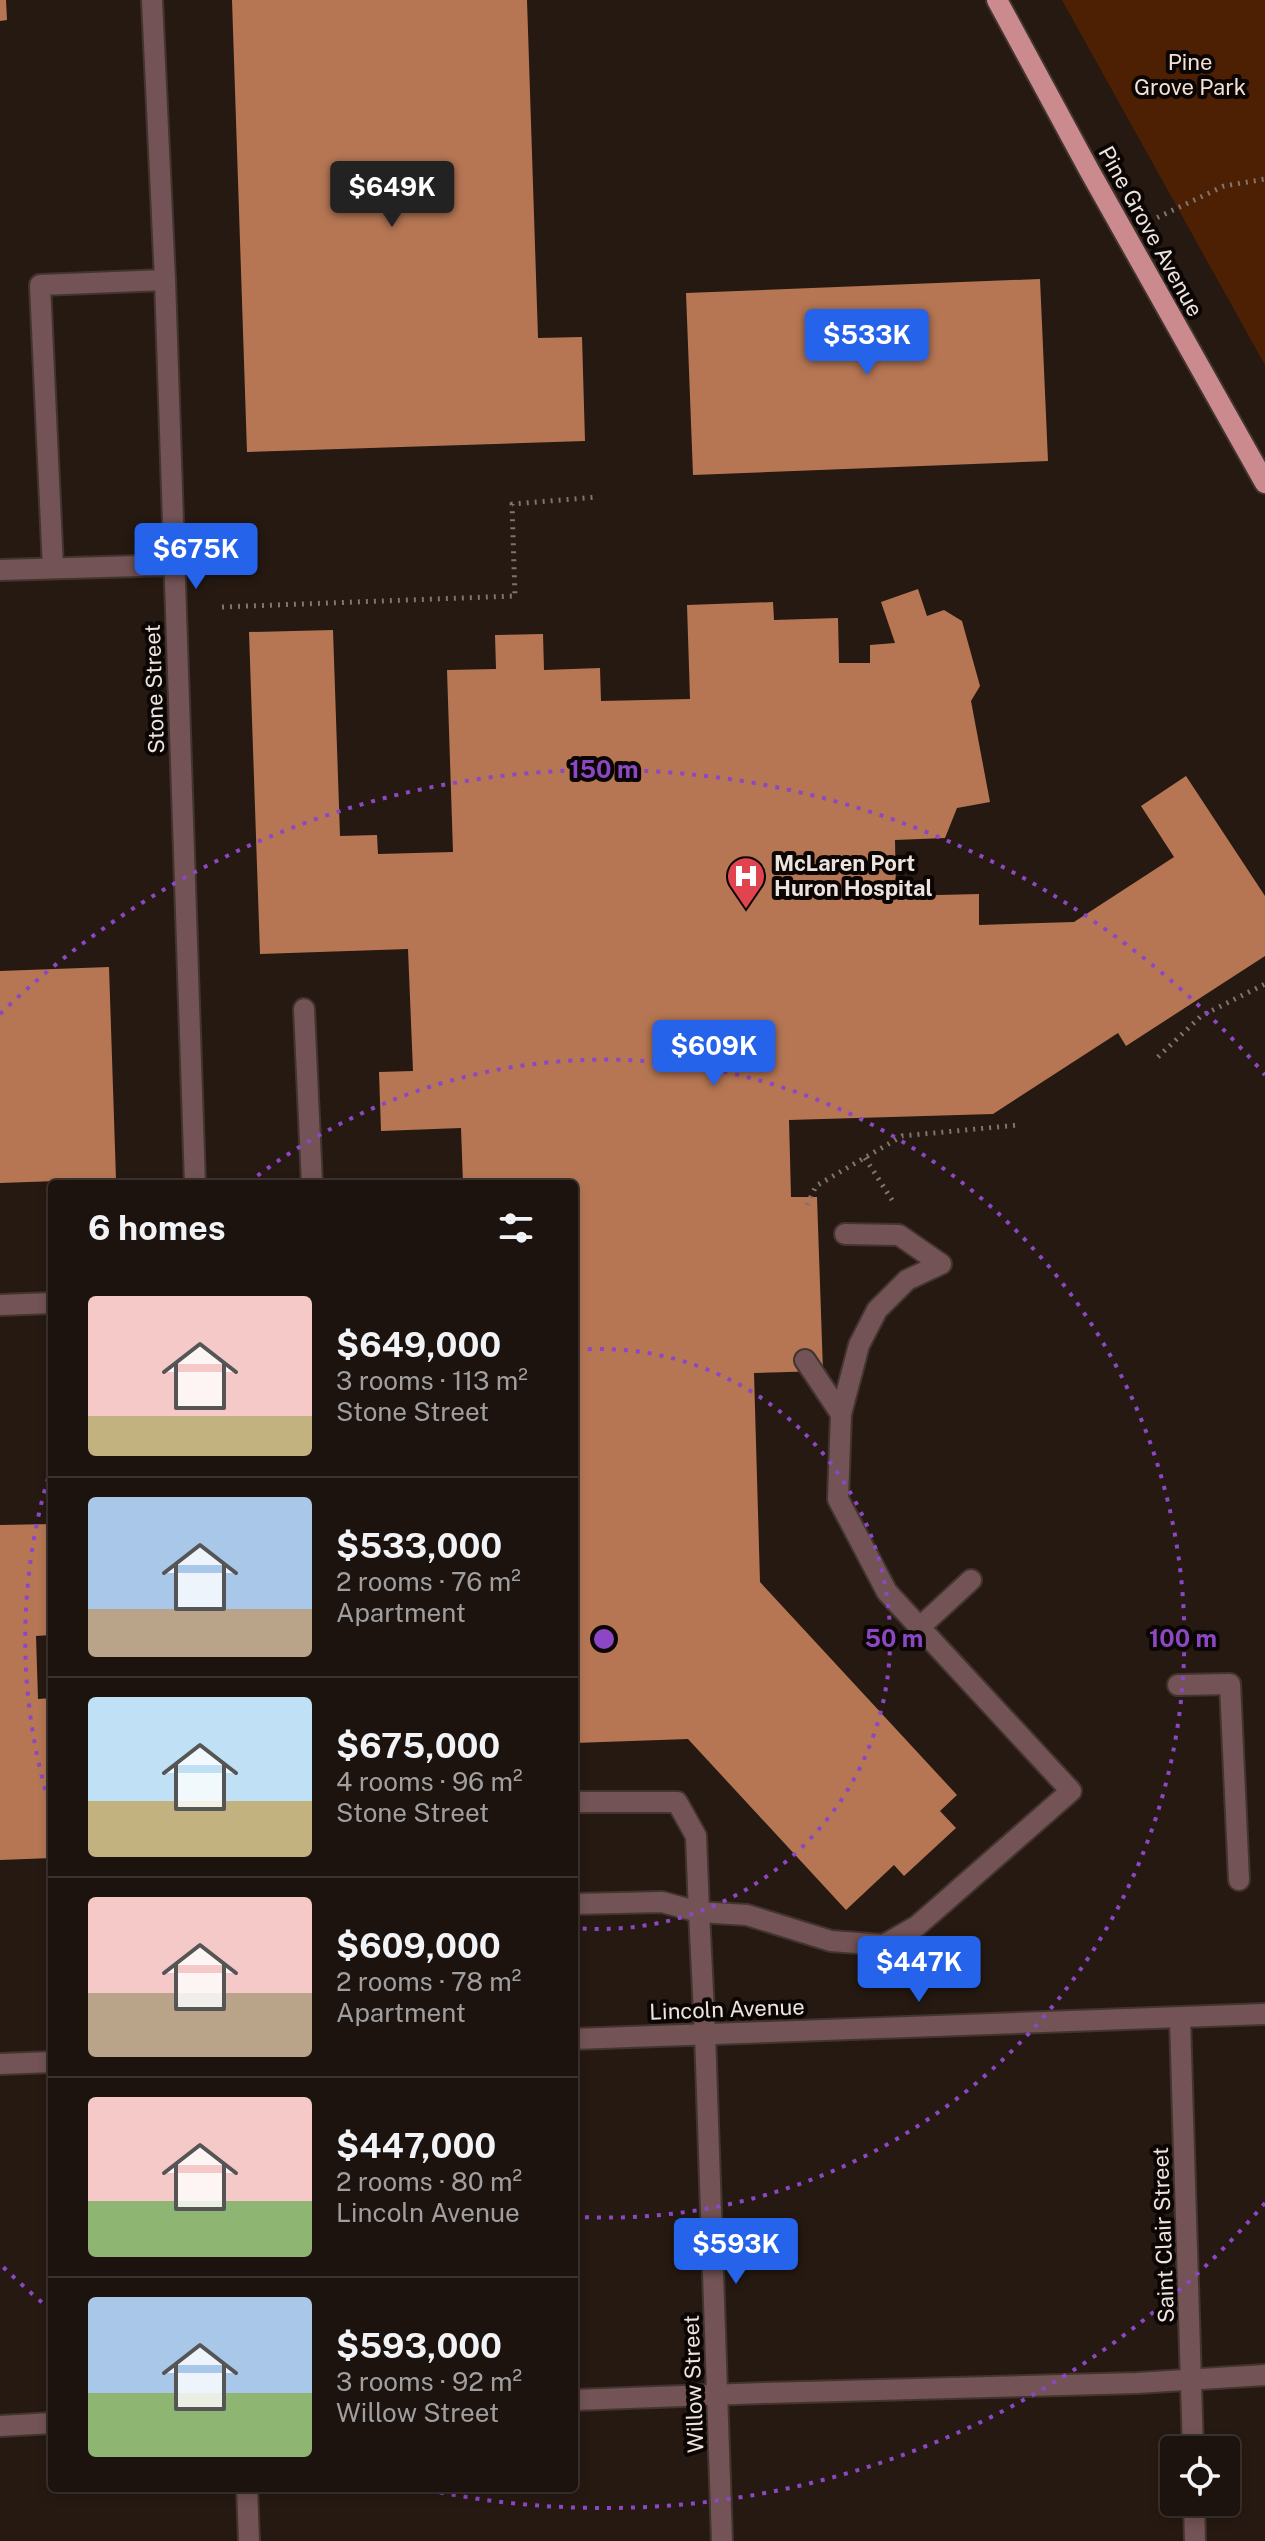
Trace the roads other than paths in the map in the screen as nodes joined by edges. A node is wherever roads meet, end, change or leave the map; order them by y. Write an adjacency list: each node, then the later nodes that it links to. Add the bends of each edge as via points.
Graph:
1 (152, 0): 3 (street, Stone Street)
2 (997, 0): 4 (main road, Pine Grove Avenue)
3 (165, 280): 5 (street, Stone Street); 6 (street, via 40,285)
4 (1265, 483)
5 (173, 565): 6 (street); 9 (street, Stone Street)
6 (53, 568): 7 (street)
7 (0, 570)
8 (304, 1009): 10 (street)
9 (195, 1180)
10 (312, 1180)
11 (845, 1234): 15 (street, via 899,1235 941,1264 907,1280 877,1310 859,1345)
12 (48, 1303): 13 (street)
13 (0, 1305)
14 (805, 1360): 15 (street)
15 (841, 1414): 17 (street, via 838,1499 887,1592)
16 (971, 1580): 17 (street)
17 (920, 1627): 22 (street, via 1071,1791 917,1926 884,1945 831,1941 747,1915)
18 (1178, 1685): 20 (street, via 1230,1684)
19 (578, 1802): 22 (street, Willow Street, via 677,1802 696,1836)
20 (1239, 1880)
21 (578, 1904): 22 (street, via 662,1902)
22 (699, 1912): 25 (street, Willow Street)
23 (1265, 2014): 24 (street, Lincoln Avenue)
24 (1180, 2019): 25 (street, Lincoln Avenue); 30 (street, Saint Clair Street)
25 (705, 2033): 26 (street, Lincoln Avenue); 31 (street, Willow Street)
26 (578, 2039)
27 (48, 2062): 28 (street)
28 (0, 2064)
29 (1265, 2375): 30 (street)
30 (1191, 2380): 31 (street); 35 (street, Saint Clair Street)
31 (717, 2395): 32 (street); 39 (street, Willow Street)
32 (578, 2400)
33 (48, 2423): 34 (street)
34 (0, 2426)
35 (1193, 2436)
36 (247, 2492): 38 (street)
37 (1194, 2516): 40 (street)
38 (249, 2541)
39 (722, 2541)
40 (1195, 2541)

